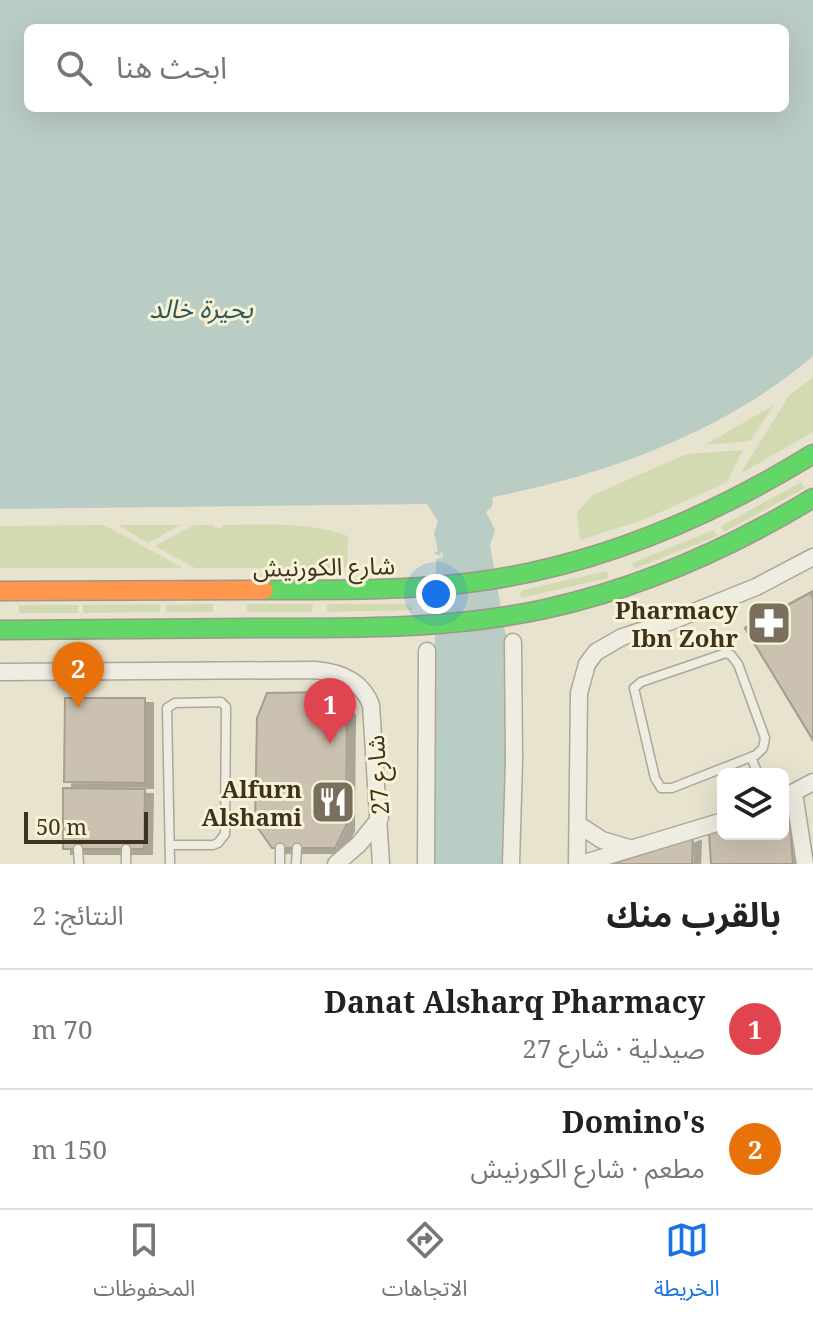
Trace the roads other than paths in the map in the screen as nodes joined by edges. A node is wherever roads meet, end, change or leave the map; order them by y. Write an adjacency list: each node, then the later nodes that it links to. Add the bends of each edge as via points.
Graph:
1 (813, 454): 4 (main road, شارع الكورنيش, via 687,522 541,571 379,590)
2 (813, 498): 5 (main road, via 682,566 549,610 412,626)
3 (813, 557): 15 (street, via 756,587 622,637 596,652 579,693)
4 (0, 591)
5 (0, 630)
6 (513, 642): 30 (street)
7 (427, 651): 29 (street)
8 (0, 672): 13 (street, شارع 27, via 315,670 341,675 363,689 371,705)
9 (751, 757): 9 (lane, via 763,748 765,738 731,655 720,654 634,688 661,788); 10 (lane)
10 (756, 768)
11 (813, 782): 12 (street)
12 (789, 796): 32 (street)
13 (380, 818): 27 (street); 28 (street, شارع 27)
14 (717, 823): 19 (street)
15 (579, 825): 19 (street, via 602,840); 31 (street)
16 (170, 845): 16 (lane, via 213,845 225,834 226,707 221,702 175,703 167,708); 24 (lane)
17 (280, 848): 25 (lane)
18 (297, 848): 26 (lane)
19 (631, 848): 31 (street)
20 (78, 849): 22 (lane)
21 (126, 849): 23 (lane)
22 (79, 864)
23 (126, 864)
24 (170, 864)
25 (280, 864)
26 (296, 864)
27 (336, 864)
28 (381, 864)
29 (426, 864)
30 (511, 864)
31 (579, 864)
32 (805, 864)

